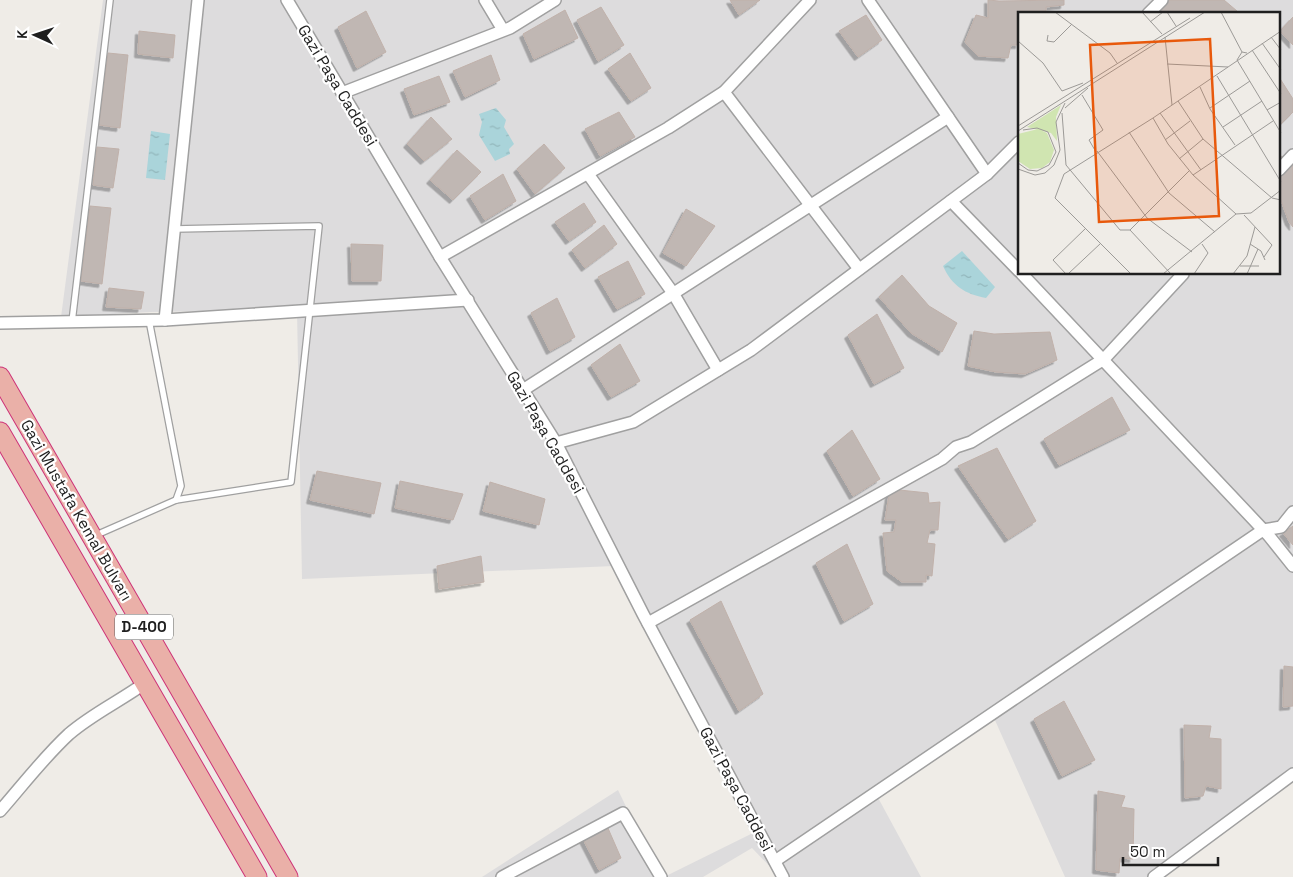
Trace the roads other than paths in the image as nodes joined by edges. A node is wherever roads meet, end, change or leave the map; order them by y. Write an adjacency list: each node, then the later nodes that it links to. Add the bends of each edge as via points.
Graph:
1 (110, 0): 32 (lane)
2 (198, 0): 21 (street)
3 (287, 0): 12 (street, Gazi Paşa Caddesi)
4 (486, 0): 10 (street)
5 (555, 0): 10 (street)
6 (810, 0): 11 (street)
7 (868, 0): 13 (street)
8 (1162, 0): 9 (street)
9 (1150, 12)
10 (504, 30): 12 (street)
11 (724, 92): 17 (street); 20 (street)
12 (342, 93): 22 (street, Gazi Paşa Caddesi)
13 (948, 117): 18 (street); 20 (street)
14 (1018, 143): 18 (street)
15 (1293, 155): 16 (street)
16 (1280, 169)
17 (588, 174): 22 (street); 27 (street)
18 (987, 174): 19 (street)
19 (951, 201): 23 (street); 24 (street)
20 (810, 205): 23 (street); 27 (street)
21 (174, 229): 29 (lane, via 319,226); 31 (street)
22 (440, 257): 28 (street, Gazi Paşa Caddesi)
23 (859, 269): 35 (street, via 751,350)
24 (1018, 270)
25 (1023, 275): 34 (street)
26 (1182, 275): 34 (street)
27 (673, 294): 35 (street); 37 (street)
28 (468, 300): 29 (street); 37 (street, Gazi Paşa Caddesi)
29 (310, 310): 31 (street); 40 (lane, via 291,482)
30 (149, 320): 31 (street); 32 (street); 40 (lane, via 181,486)
31 (165, 320)
32 (72, 322): 33 (street)
33 (0, 324)
34 (1104, 359): 42 (street); 45 (street, via 970,442 956,447 942,459)
35 (718, 370): 39 (street, via 633,422)
36 (0, 377): 43 (highway, Gazi Mustafa Kemal Bulvarı / D-400)
37 (523, 390): 39 (street, Gazi Paşa Caddesi)
38 (0, 432): 46 (highway, Gazi Mustafa Kemal Bulvarı / D-400)
39 (556, 443): 45 (street, Gazi Paşa Caddesi)
40 (176, 500): 43 (lane)
41 (1293, 512): 42 (street, via 1281,527)
42 (1263, 530): 44 (street); 49 (street)
43 (92, 537): 52 (highway, Gazi Mustafa Kemal Bulvarı / D-400)
44 (1293, 566)
45 (648, 623): 49 (street, Gazi Paşa Caddesi)
46 (145, 683): 48 (street, via 93,715 68,735); 51 (highway, Gazi Mustafa Kemal Bulvarı / D-400)
47 (1293, 774): 55 (street)
48 (0, 812)
49 (775, 862): 50 (street, Gazi Paşa Caddesi)
50 (779, 876)
51 (257, 877)
52 (288, 877)
53 (502, 877): 54 (street, via 623,813)
54 (661, 877)
55 (1154, 877)

